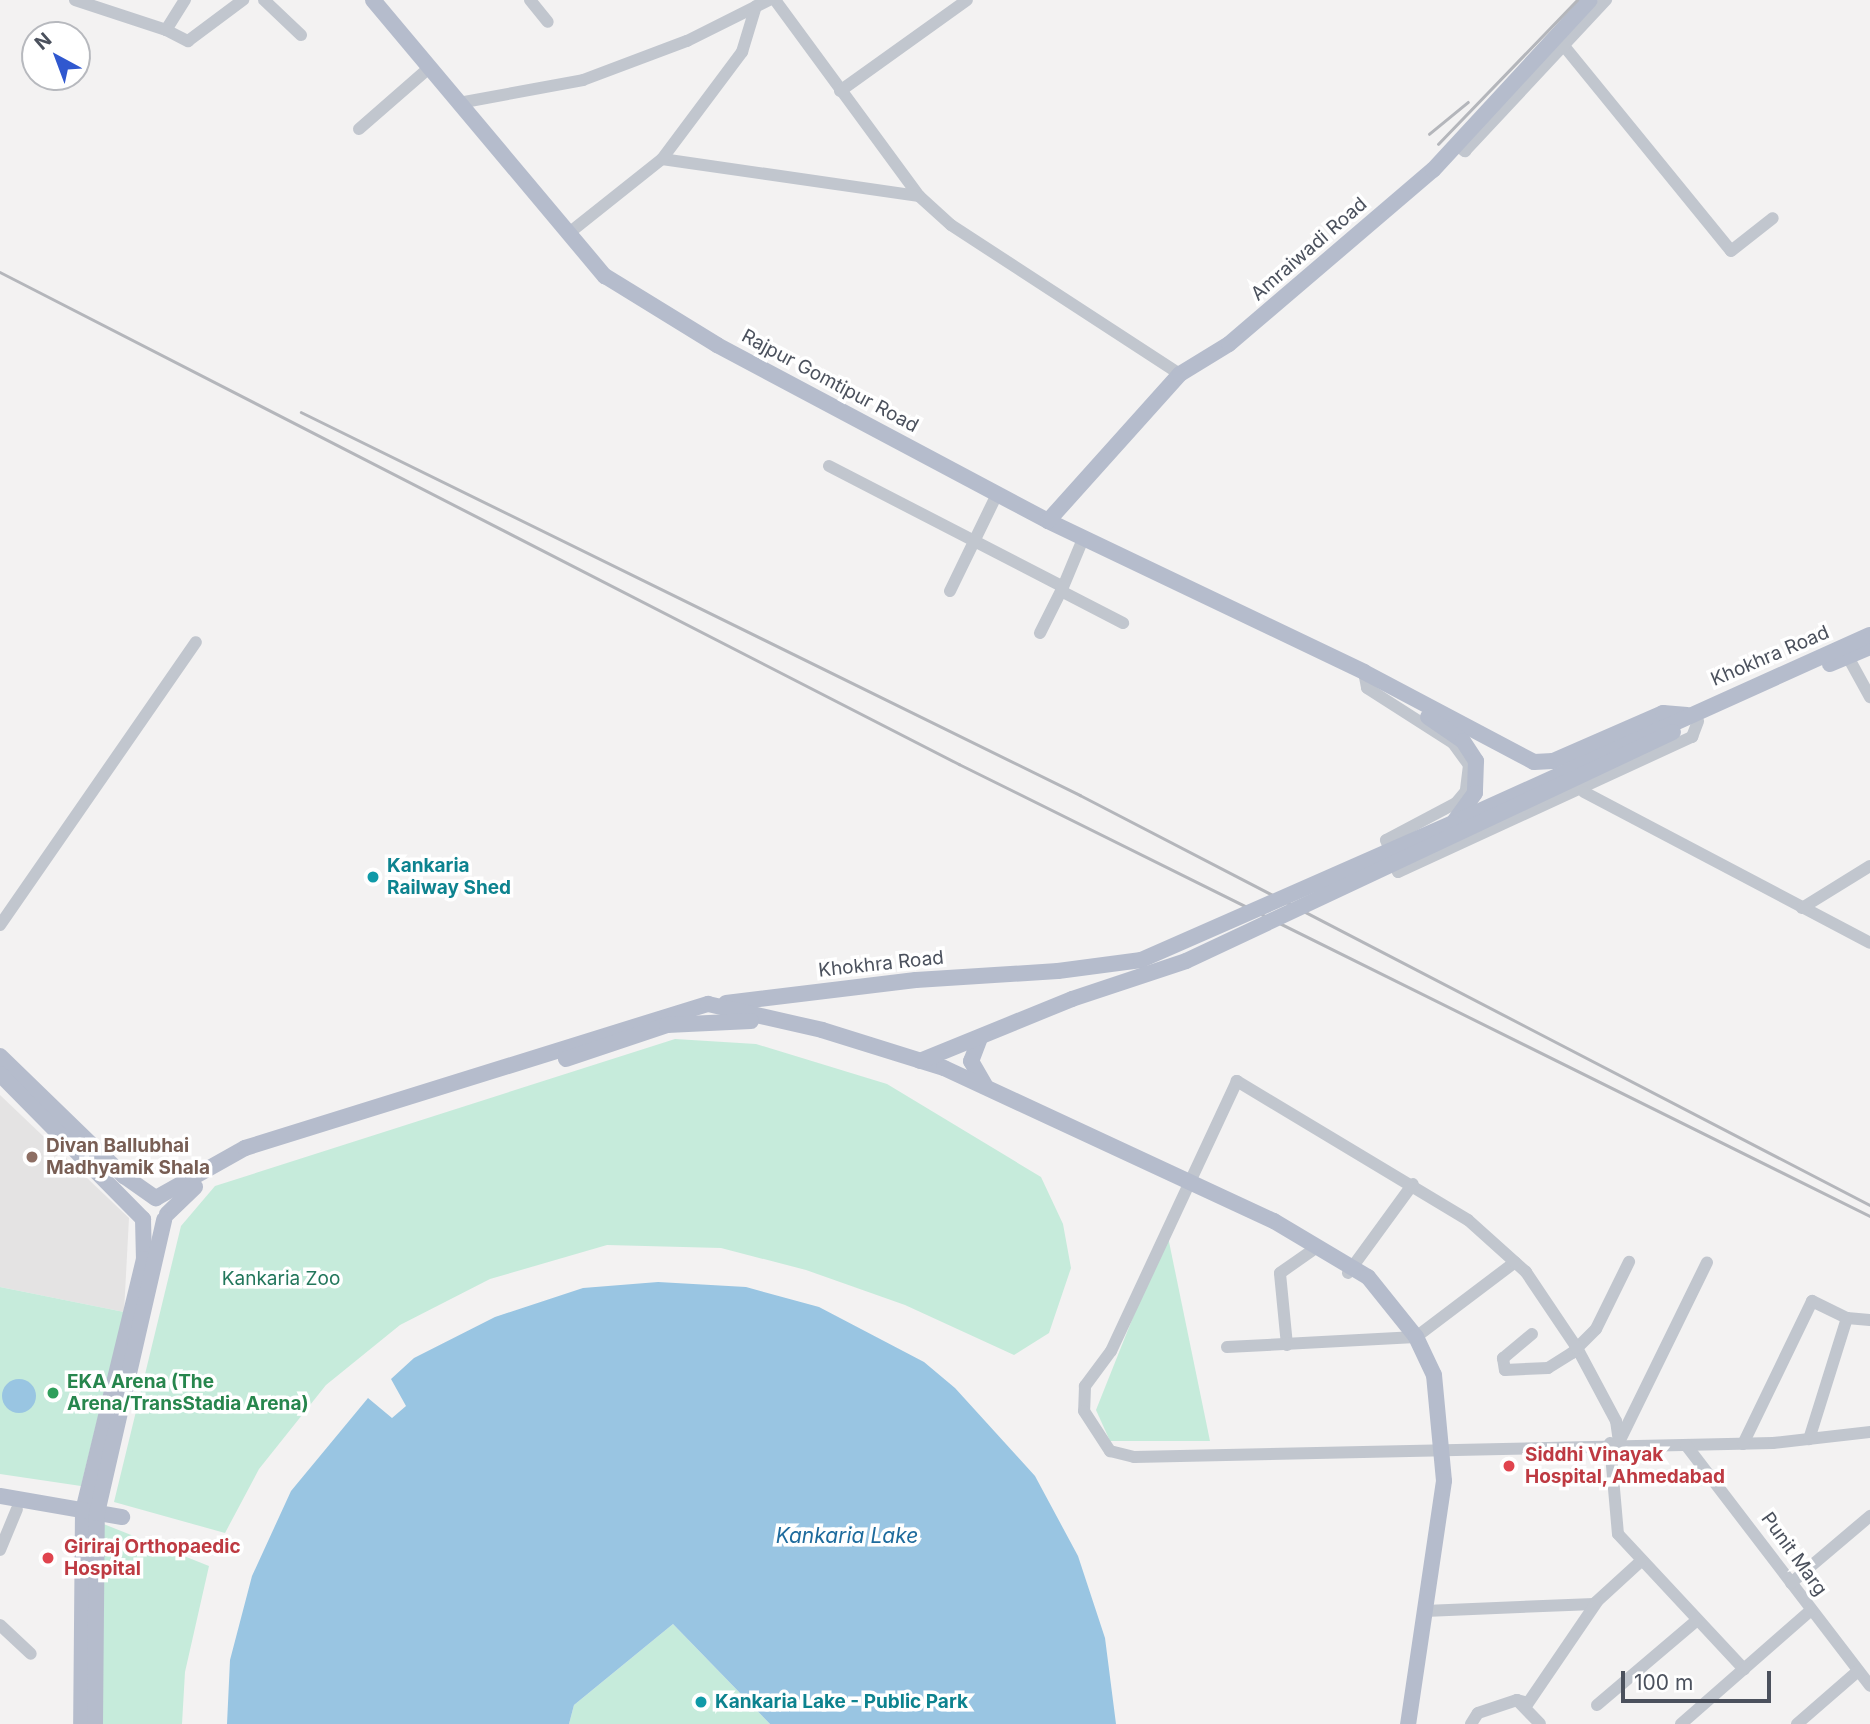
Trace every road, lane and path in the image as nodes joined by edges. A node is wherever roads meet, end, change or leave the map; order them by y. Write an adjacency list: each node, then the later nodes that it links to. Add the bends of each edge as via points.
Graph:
1 (75, 0): 14 (street)
2 (185, 0): 14 (street)
3 (243, 0): 14 (street, via 188,41)
4 (264, 0): 15 (street)
5 (373, 0): 17 (main road, Rajpur Gomtipur Road)
6 (530, 0): 13 (street)
7 (769, 0): 12 (street)
8 (775, 0): 18 (street)
9 (967, 0): 18 (street)
10 (1590, 0): 21 (main road, Amraiwadi Road)
11 (1606, 0): 16 (street)
12 (756, 6): 19 (street, via 583,80); 22 (street, via 742,52)
13 (548, 22)
14 (166, 30)
15 (301, 35)
16 (1563, 46): 21 (street, via 1465,151); 24 (street, via 1731,251)
17 (429, 68): 19 (main road, Rajpur Gomtipur Road); 20 (street)
18 (840, 91): 23 (street)
19 (459, 103): 25 (main road, Rajpur Gomtipur Road)
20 (359, 129)
21 (1458, 146): 26 (main road, Amraiwadi Road, via 1229,344)
22 (662, 159): 23 (street); 25 (street)
23 (919, 197): 26 (street, via 951,225)
24 (1773, 218)
25 (569, 233): 28 (main road, Rajpur Gomtipur Road, via 605,275 717,345)
26 (1180, 374): 29 (main road, Amraiwadi Road)
27 (829, 466): 31 (street)
28 (997, 494): 29 (main road, Rajpur Gomtipur Road); 31 (street)
29 (1048, 521): 30 (main road, Rajpur Gomtipur Road)
30 (1083, 539): 32 (street); 40 (main road, Rajpur Gomtipur Road)
31 (973, 542): 32 (street); 33 (street)
32 (1062, 589): 34 (street); 35 (street)
33 (950, 591)
34 (1123, 622)
35 (1040, 633)
36 (1870, 635): 42 (main road, Khokhra Road)
37 (196, 642): 48 (street)
38 (1870, 647): 39 (main road, Khokhra Road)
39 (1848, 657): 41 (street); 42 (main road, Khokhra Road)
40 (1364, 672): 42 (main road, via 1543,765 1663,713); 42 (street, via 1367,688 1452,743 1469,765 1466,791 1456,803 1386,841 1398,872 1692,737); 45 (main road, via 1472,751 1478,784)
41 (1870, 697)
42 (1696, 718): 43 (main road, Khokhra Road)
43 (1671, 728): 45 (main road, Khokhra Road); 54 (main road, bridge, via 1186,961 1072,999)
44 (1584, 792): 47 (street)
45 (1453, 823): 50 (main road, Khokhra Road, bridge, via 1141,960)
46 (1870, 866): 47 (street)
47 (1802, 908): 49 (street)
48 (0, 925)
49 (1870, 943)
50 (768, 998): 51 (main road, Khokhra Road); 52 (main road)
51 (708, 1004): 52 (main road); 53 (main road, Khokhra Road)
52 (746, 1016): 53 (main road); 56 (main road)
53 (676, 1018): 59 (main road)
54 (980, 1038): 56 (main road); 58 (main road, via 971,1060)
55 (0, 1056): 62 (main road, via 124,1176)
56 (915, 1062): 58 (main road); 61 (main road)
57 (0, 1074): 64 (main road)
58 (986, 1085): 61 (main road)
59 (308, 1134): 62 (main road, via 245,1148); 63 (main road, via 217,1172)
60 (1413, 1184): 61 (street, via 1237,1081); 66 (street, via 1468,1220); 69 (street)
61 (1188, 1186): 65 (main road); 69 (main road); 82 (street, via 1111,1351 1085,1386 1084,1411 1110,1451 1199,1457)
62 (156, 1198): 63 (main road); 64 (main road, via 142,1205)
63 (165, 1217): 64 (main road); 86 (main road)
64 (143, 1219): 86 (main road, via 144,1259)
65 (1312, 1251): 69 (main road); 74 (street, via 1280,1273)
66 (1515, 1262): 73 (street); 76 (street, via 1547,1296)
67 (1629, 1262): 76 (street, via 1596,1329)
68 (1707, 1262): 79 (street)
69 (1351, 1269): 73 (main road)
70 (1847, 1318): 71 (street); 78 (street); 80 (street, via 1812,1301)
71 (1870, 1320)
72 (1532, 1334): 76 (street, via 1503,1358 1505,1370 1548,1368)
73 (1411, 1338): 74 (street); 82 (main road, via 1425,1377)
74 (1286, 1345): 75 (street)
75 (1227, 1347)
76 (1577, 1348): 79 (street, via 1616,1421)
77 (1870, 1432): 78 (street)
78 (1809, 1439): 80 (street)
79 (1614, 1443): 81 (street); 82 (street); 90 (street, via 1618,1534)
80 (1743, 1444): 81 (street)
81 (1686, 1445): 91 (street, Punit Marg)
82 (1440, 1451): 93 (main road); 105 (main road)
83 (0, 1496): 86 (main road)
84 (0, 1505): 85 (main road)
85 (17, 1509): 86 (main road); 89 (street)
86 (90, 1516): 87 (main road); 103 (main road); 104 (main road)
87 (122, 1517)
88 (1870, 1517): 91 (street)
89 (0, 1550)
90 (1640, 1562): 92 (street); 95 (street)
91 (1791, 1583): 94 (street, Punit Marg)
92 (1597, 1602): 93 (street); 101 (street, via 1528,1703)
93 (1426, 1611): 106 (main road)
94 (1811, 1611): 98 (street); 99 (street, Punit Marg)
95 (1696, 1621): 98 (street); 102 (street)
96 (2, 1630): 97 (street)
97 (31, 1654)
98 (1744, 1669): 109 (street)
99 (1858, 1671): 100 (street, Punit Marg); 110 (street)
100 (1870, 1685)
101 (1517, 1700): 107 (street, via 1478,1713); 108 (street)
102 (1597, 1705)
103 (81, 1724)
104 (95, 1724)
105 (1398, 1724)
106 (1408, 1724)
107 (1471, 1724)
108 (1540, 1724)
109 (1681, 1724)
110 (1797, 1724)

